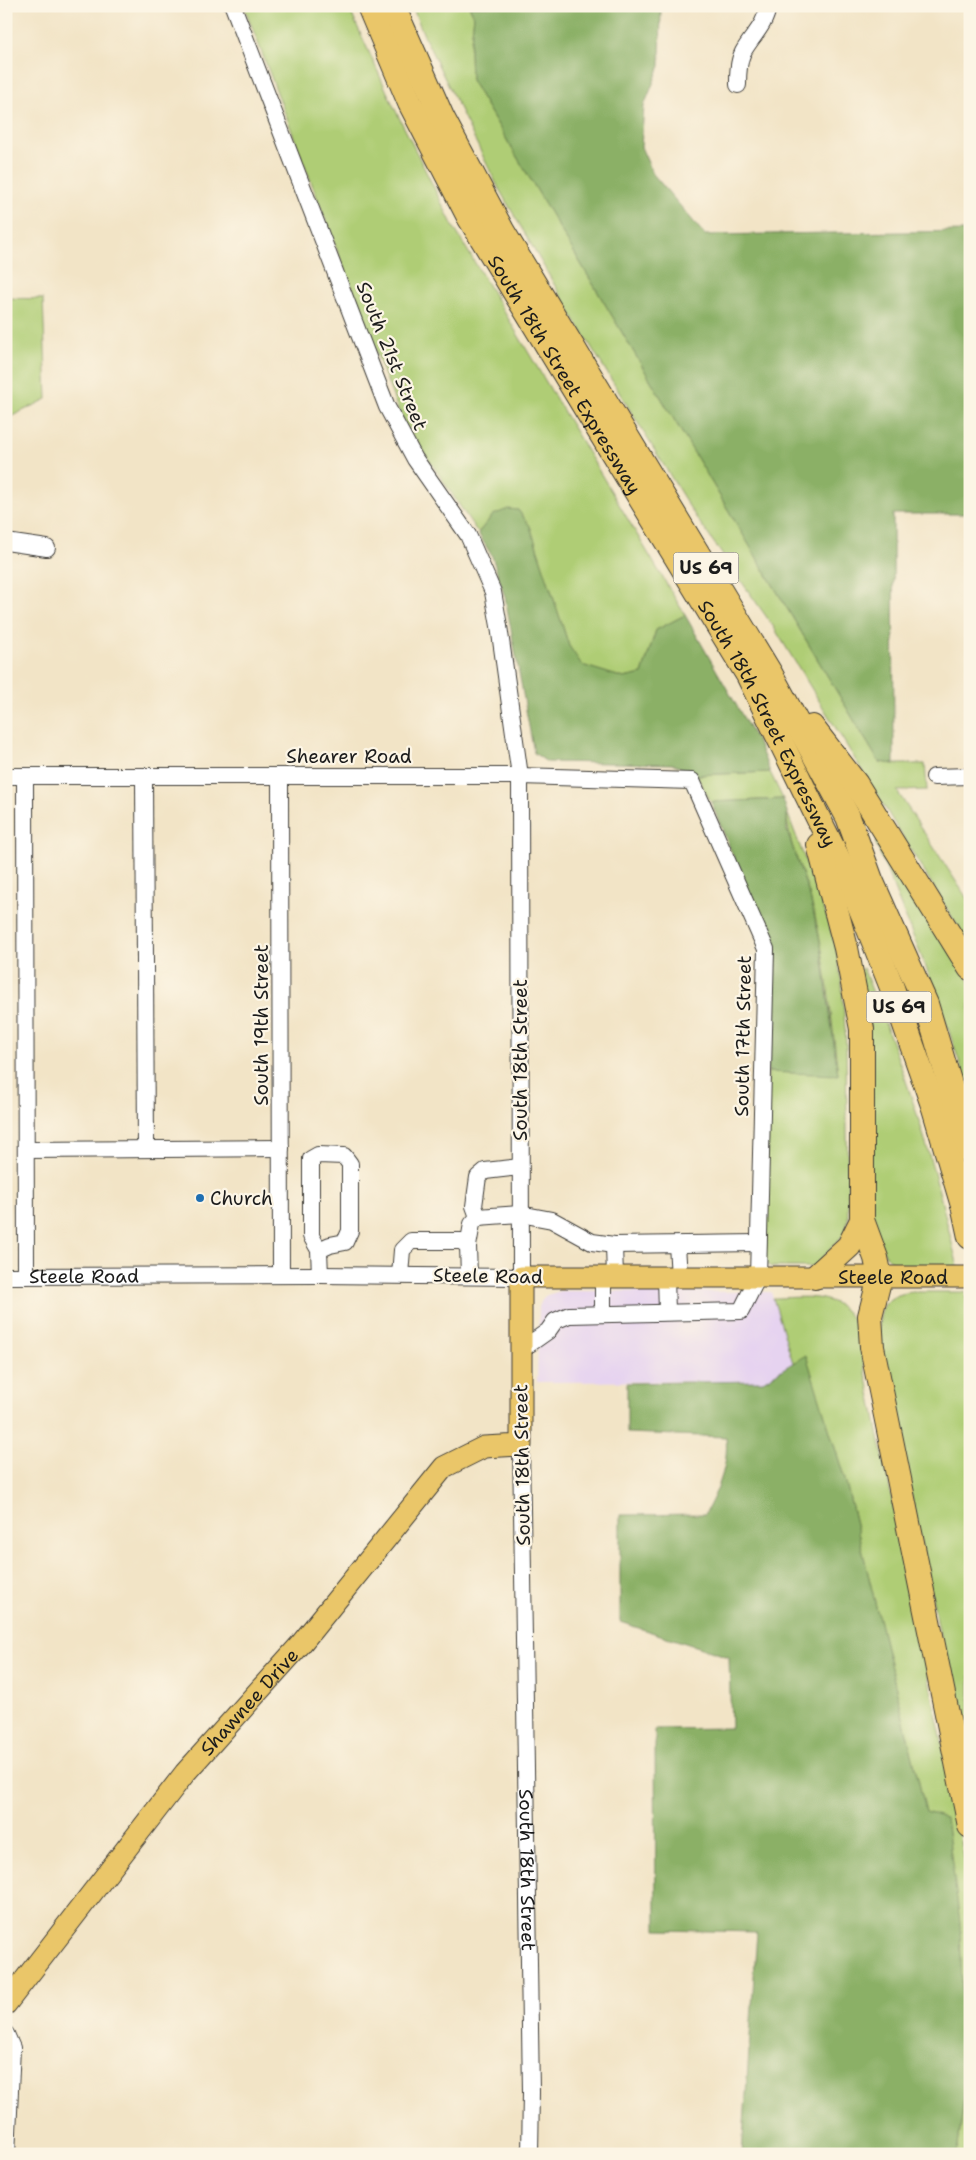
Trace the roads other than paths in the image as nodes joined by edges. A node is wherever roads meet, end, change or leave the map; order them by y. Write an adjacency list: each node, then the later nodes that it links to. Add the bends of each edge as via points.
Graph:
1 (233, 6): 13 (street, South 21st Street, via 387,407 415,459 468,535 493,592)
2 (369, 6): 17 (highway, South 18th Street Expressway / US 69, via 410,103 469,216 748,675)
3 (393, 6): 8 (highway, South 18th Street Expressway / US 69, via 442,117 503,232)
4 (768, 6): 5 (street, via 760,30 743,53)
5 (738, 84)
6 (6, 542): 7 (street)
7 (46, 548)
8 (770, 673): 18 (highway, via 856,784); 22 (highway, South 18th Street Expressway / US 69, via 848,817 871,880 926,1004)
9 (6, 776): 10 (street, Shearer Road)
10 (26, 776): 11 (street, Shearer Road); 21 (street)
11 (144, 776): 12 (street, Shearer Road); 20 (street)
12 (280, 776): 13 (street, Shearer Road); 19 (street, South 19th Street)
13 (520, 776): 16 (street, Shearer Road); 23 (street, South 18th Street)
14 (970, 776): 15 (street)
15 (934, 777)
16 (692, 781): 28 (street, South 17th Street, via 766,949)
17 (802, 788): 26 (highway, via 838,914 862,1029); 27 (highway, South 18th Street Expressway / US 69, via 853,889 891,985 934,1108)
18 (970, 968)
19 (281, 1148): 20 (street); 33 (street, South 19th Street)
20 (146, 1149): 21 (street)
21 (26, 1150): 38 (street)
22 (970, 1151)
23 (520, 1167): 24 (street, South 18th Street); 25 (street, via 485,1171 478,1177 474,1206)
24 (520, 1214): 25 (street); 30 (street, via 552,1220 592,1242); 39 (street, South 18th Street)
25 (478, 1217): 31 (street, via 472,1224)
26 (862, 1220): 43 (highway, via 849,1246); 44 (highway)
27 (970, 1237)
28 (758, 1243): 29 (street); 42 (street, South 17th Street)
29 (677, 1244): 30 (street); 41 (street)
30 (614, 1245): 40 (street)
31 (468, 1246): 35 (street, via 460,1242 411,1242 402,1250); 36 (street)
32 (319, 1250): 32 (street, via 345,1242 350,1232 350,1164 344,1156 318,1155 311,1159 311,1236); 34 (street)
33 (281, 1275): 34 (street, Steele Road); 38 (street, Steele Road)
34 (320, 1275): 35 (street, Steele Road)
35 (400, 1275): 36 (street, Steele Road)
36 (469, 1275): 39 (street, Steele Road)
37 (6, 1276): 38 (street, Steele Road)
38 (26, 1276)
39 (521, 1277): 40 (main road, Steele Road); 48 (main road, South 18th Street)
40 (609, 1277): 41 (main road, Steele Road); 47 (street)
41 (672, 1277): 42 (main road, Steele Road); 46 (street)
42 (758, 1277): 43 (main road, Steele Road); 46 (street, via 741,1311)
43 (815, 1277): 44 (main road, Steele Road)
44 (880, 1277): 45 (main road, Steele Road); 50 (highway, via 870,1316 872,1347)
45 (970, 1277)
46 (667, 1312): 47 (street)
47 (603, 1313): 48 (street, via 569,1315 555,1322)
48 (521, 1350): 49 (main road, South 18th Street)
49 (521, 1445): 51 (main road, Shawnee Drive, via 484,1447 444,1467 300,1645 185,1773); 54 (street, South 18th Street)
50 (970, 1826)
51 (6, 2004)
52 (6, 2034): 53 (street, via 12,2048)
53 (7, 2154)
54 (530, 2154)

